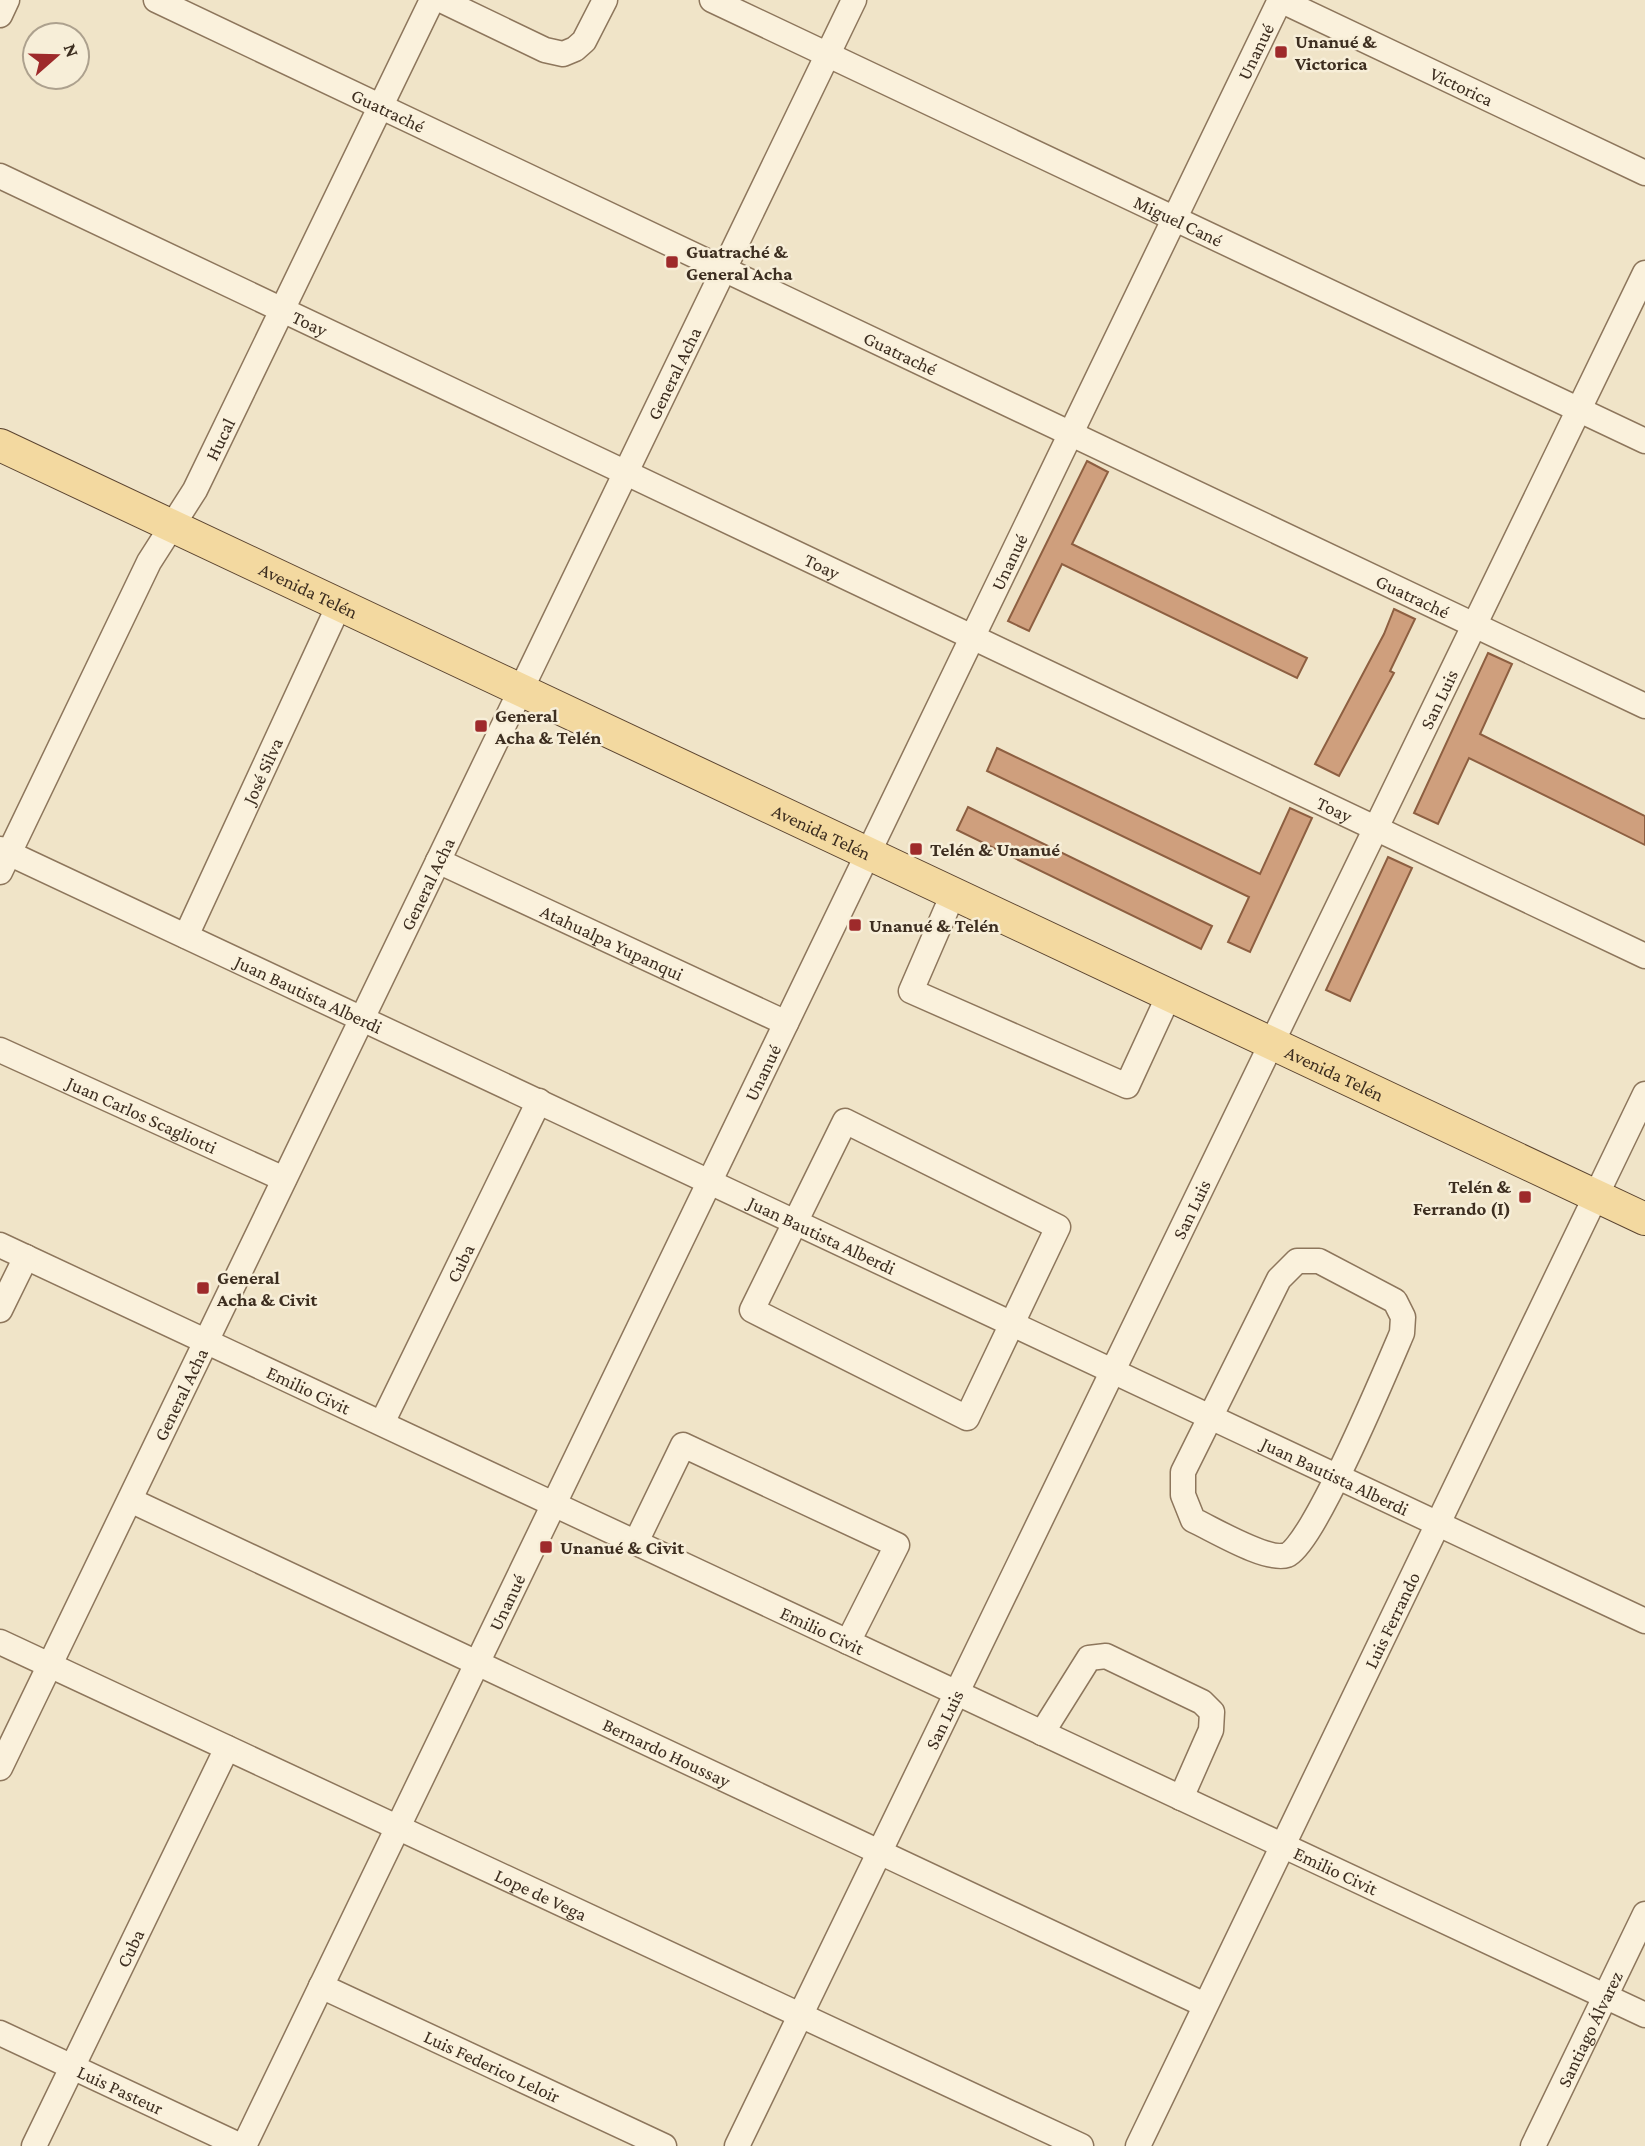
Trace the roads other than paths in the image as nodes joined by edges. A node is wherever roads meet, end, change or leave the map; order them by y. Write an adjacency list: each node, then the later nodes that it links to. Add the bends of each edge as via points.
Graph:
1 (7, 0): 9 (street)
2 (156, 0): 11 (street, Guatraché)
3 (432, 0): 11 (street, Hucal)
4 (442, 0): 5 (street, via 557,53 580,45)
5 (605, 0)
6 (712, 0): 10 (street, Miguel Cané)
7 (854, 0): 10 (street, General Acha)
8 (1280, 0): 12 (street, Victorica); 14 (street, Unanué)
9 (0, 15)
10 (827, 54): 14 (street, Miguel Cané); 15 (street, General Acha)
11 (380, 108): 15 (street, Guatraché); 17 (street, Hucal)
12 (1645, 173)
13 (0, 176): 17 (street, Toay)
14 (1175, 218): 18 (street, Miguel Cané); 19 (street, Unanué)
15 (723, 270): 19 (street, Guatraché); 22 (street, General Acha)
16 (1645, 272): 18 (street, San Luis)
17 (282, 310): 22 (street, Toay); 23 (street, Hucal, via 195,491)
18 (1579, 410): 20 (street, Miguel Cané); 25 (street, San Luis)
19 (1071, 435): 25 (street, Guatraché); 26 (street, Unanué)
20 (1645, 441)
21 (0, 445): 23 (main road, Avenida Telén)
22 (625, 472): 26 (street, Toay); 27 (street, General Acha)
23 (172, 526): 24 (main road, Avenida Telén); 31 (street, Hucal, via 149,562)
24 (339, 605): 27 (main road, Avenida Telén); 34 (street, José Silva)
25 (1474, 625): 28 (street, Guatraché); 29 (street, San Luis)
26 (972, 638): 29 (street, Toay); 30 (street, Unanué)
27 (520, 690): 30 (main road, Avenida Telén); 32 (street, General Acha)
28 (1645, 706)
29 (1375, 829): 35 (street, Toay); 39 (street, San Luis)
30 (868, 854): 33 (main road, Avenida Telén); 38 (street, Unanué)
31 (3, 858): 34 (street, Juan Bautista Alberdi)
32 (438, 860): 37 (street, General Acha); 38 (street, Atahualpa Yupanqui)
33 (953, 894): 36 (main road, Avenida Telén); 36 (street, via 911,991 1127,1087)
34 (186, 936): 37 (street, Juan Bautista Alberdi)
35 (1645, 956)
36 (1168, 995): 39 (main road, Avenida Telén)
37 (362, 1018): 42 (street, Juan Bautista Alberdi); 43 (street, General Acha)
38 (786, 1023): 44 (street, Unanué)
39 (1271, 1044): 45 (main road, Avenida Telén); 53 (street, San Luis)
40 (0, 1050): 43 (street, Juan Carlos Scagliotti)
41 (1645, 1094): 45 (street, Luis Ferrando)
42 (539, 1101): 44 (street, Juan Bautista Alberdi); 55 (street, Cuba)
43 (284, 1179): 52 (street, General Acha)
44 (710, 1182): 47 (street, Juan Bautista Alberdi); 58 (street, Unanué)
45 (1596, 1196): 46 (main road, Avenida Telén); 59 (street, Luis Ferrando)
46 (1645, 1219)
47 (796, 1222): 51 (street, Juan Bautista Alberdi); 51 (street, via 752,1310 967,1418); 51 (street, via 845,1121 1059,1227)
48 (0, 1245): 49 (street, Emilio Civit)
49 (26, 1256): 50 (street); 52 (street, Emilio Civit)
50 (0, 1310)
51 (1013, 1324): 53 (street, Juan Bautista Alberdi)
52 (206, 1341): 55 (street, Emilio Civit); 57 (street, General Acha)
53 (1112, 1371): 54 (street, Juan Bautista Alberdi); 66 (street, San Luis)
54 (1212, 1417): 56 (street, Juan Bautista Alberdi); 56 (street, via 1184,1472 1183,1495 1193,1520 1269,1555 1287,1555 1298,1546); 56 (street, via 1279,1279 1297,1261 1319,1261 1395,1301 1404,1317 1402,1334)
55 (382, 1423): 58 (street, Emilio Civit)
56 (1338, 1477): 59 (street, Juan Bautista Alberdi)
57 (130, 1500): 64 (street, Bernardo Houssay); 65 (street, General Acha)
58 (554, 1504): 60 (street, Emilio Civit); 64 (street, Unanué)
59 (1438, 1523): 61 (street, Juan Bautista Alberdi); 72 (street, Luis Ferrando)
60 (636, 1542): 63 (street, Emilio Civit); 63 (street, via 683,1445 796,1497 897,1545)
61 (1645, 1620)
62 (0, 1642): 65 (street, Lope de Vega)
63 (848, 1642): 66 (street, Emilio Civit)
64 (478, 1663): 71 (street, Unanué); 73 (street, Bernardo Houssay)
65 (50, 1665): 68 (street, Lope de Vega); 69 (street, General Acha)
66 (956, 1693): 67 (street, Emilio Civit); 73 (street, San Luis)
67 (1042, 1733): 70 (street, Emilio Civit); 70 (street, via 1090,1658 1106,1656 1202,1702 1212,1712 1211,1730)
68 (227, 1748): 71 (street, Lope de Vega); 81 (street, Cuba)
69 (0, 1768)
70 (1181, 1798): 72 (street, Emilio Civit)
71 (398, 1828): 75 (street, Unanué); 78 (street, Lope de Vega)
72 (1283, 1845): 76 (street, Emilio Civit); 77 (street, Luis Ferrando)
73 (879, 1852): 77 (street, Bernardo Houssay); 78 (street, San Luis)
74 (1645, 1914): 76 (street, Santiago Álvarez)
75 (321, 1986): 83 (street, Unanué); 84 (street, Luis Federico Leloir)
76 (1605, 1996): 79 (street, Emilio Civit); 88 (street, Santiago Álvarez)
77 (1206, 2005): 87 (street, Luis Ferrando)
78 (800, 2015): 85 (street, San Luis); 86 (street, Lope de Vega)
79 (1645, 2015)
80 (0, 2033): 81 (street, Luis Pasteur)
81 (72, 2067): 82 (street, Cuba); 83 (street, Luis Pasteur)
82 (34, 2146)
83 (242, 2146)
84 (664, 2146)
85 (737, 2146)
86 (1081, 2146)
87 (1138, 2146)
88 (1533, 2146)

